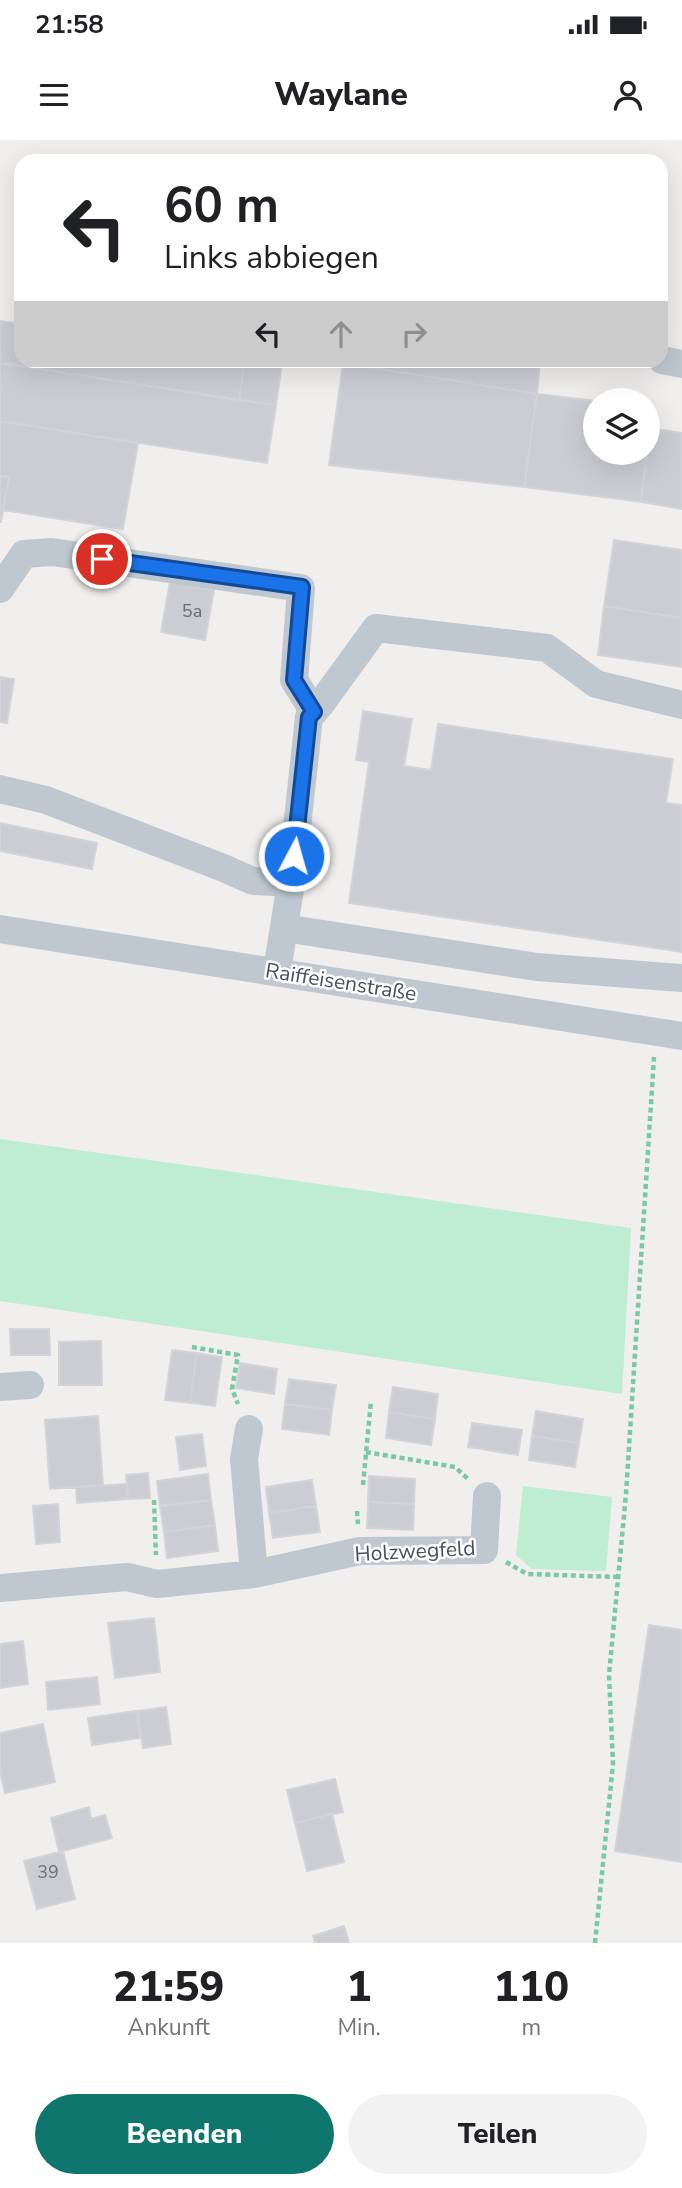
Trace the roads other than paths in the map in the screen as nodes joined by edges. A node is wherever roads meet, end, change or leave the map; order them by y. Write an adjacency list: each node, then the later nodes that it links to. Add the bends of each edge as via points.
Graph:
1 (0, 589): 3 (street, via 24,554 52,552 302,587 294,680)
2 (682, 705): 3 (street, via 596,684 547,648 376,628)
3 (314, 712): 5 (street, via 309,717)
4 (0, 789): 5 (street, via 46,800 253,881)
5 (291, 883): 6 (street)
6 (284, 928): 8 (street); 9 (street, via 537,967)
7 (0, 929): 8 (street, Raiffeisenstraße)
8 (276, 971): 10 (street, Raiffeisenstraße)
9 (682, 978)
10 (669, 1034)
11 (30, 1385): 12 (street)
12 (0, 1387)
13 (249, 1429): 15 (street, via 244,1460)
14 (487, 1496): 15 (street, Holzwegfeld, via 484,1550 360,1551)
15 (254, 1574): 16 (street, Holzwegfeld, via 158,1584 127,1577)
16 (0, 1588)

